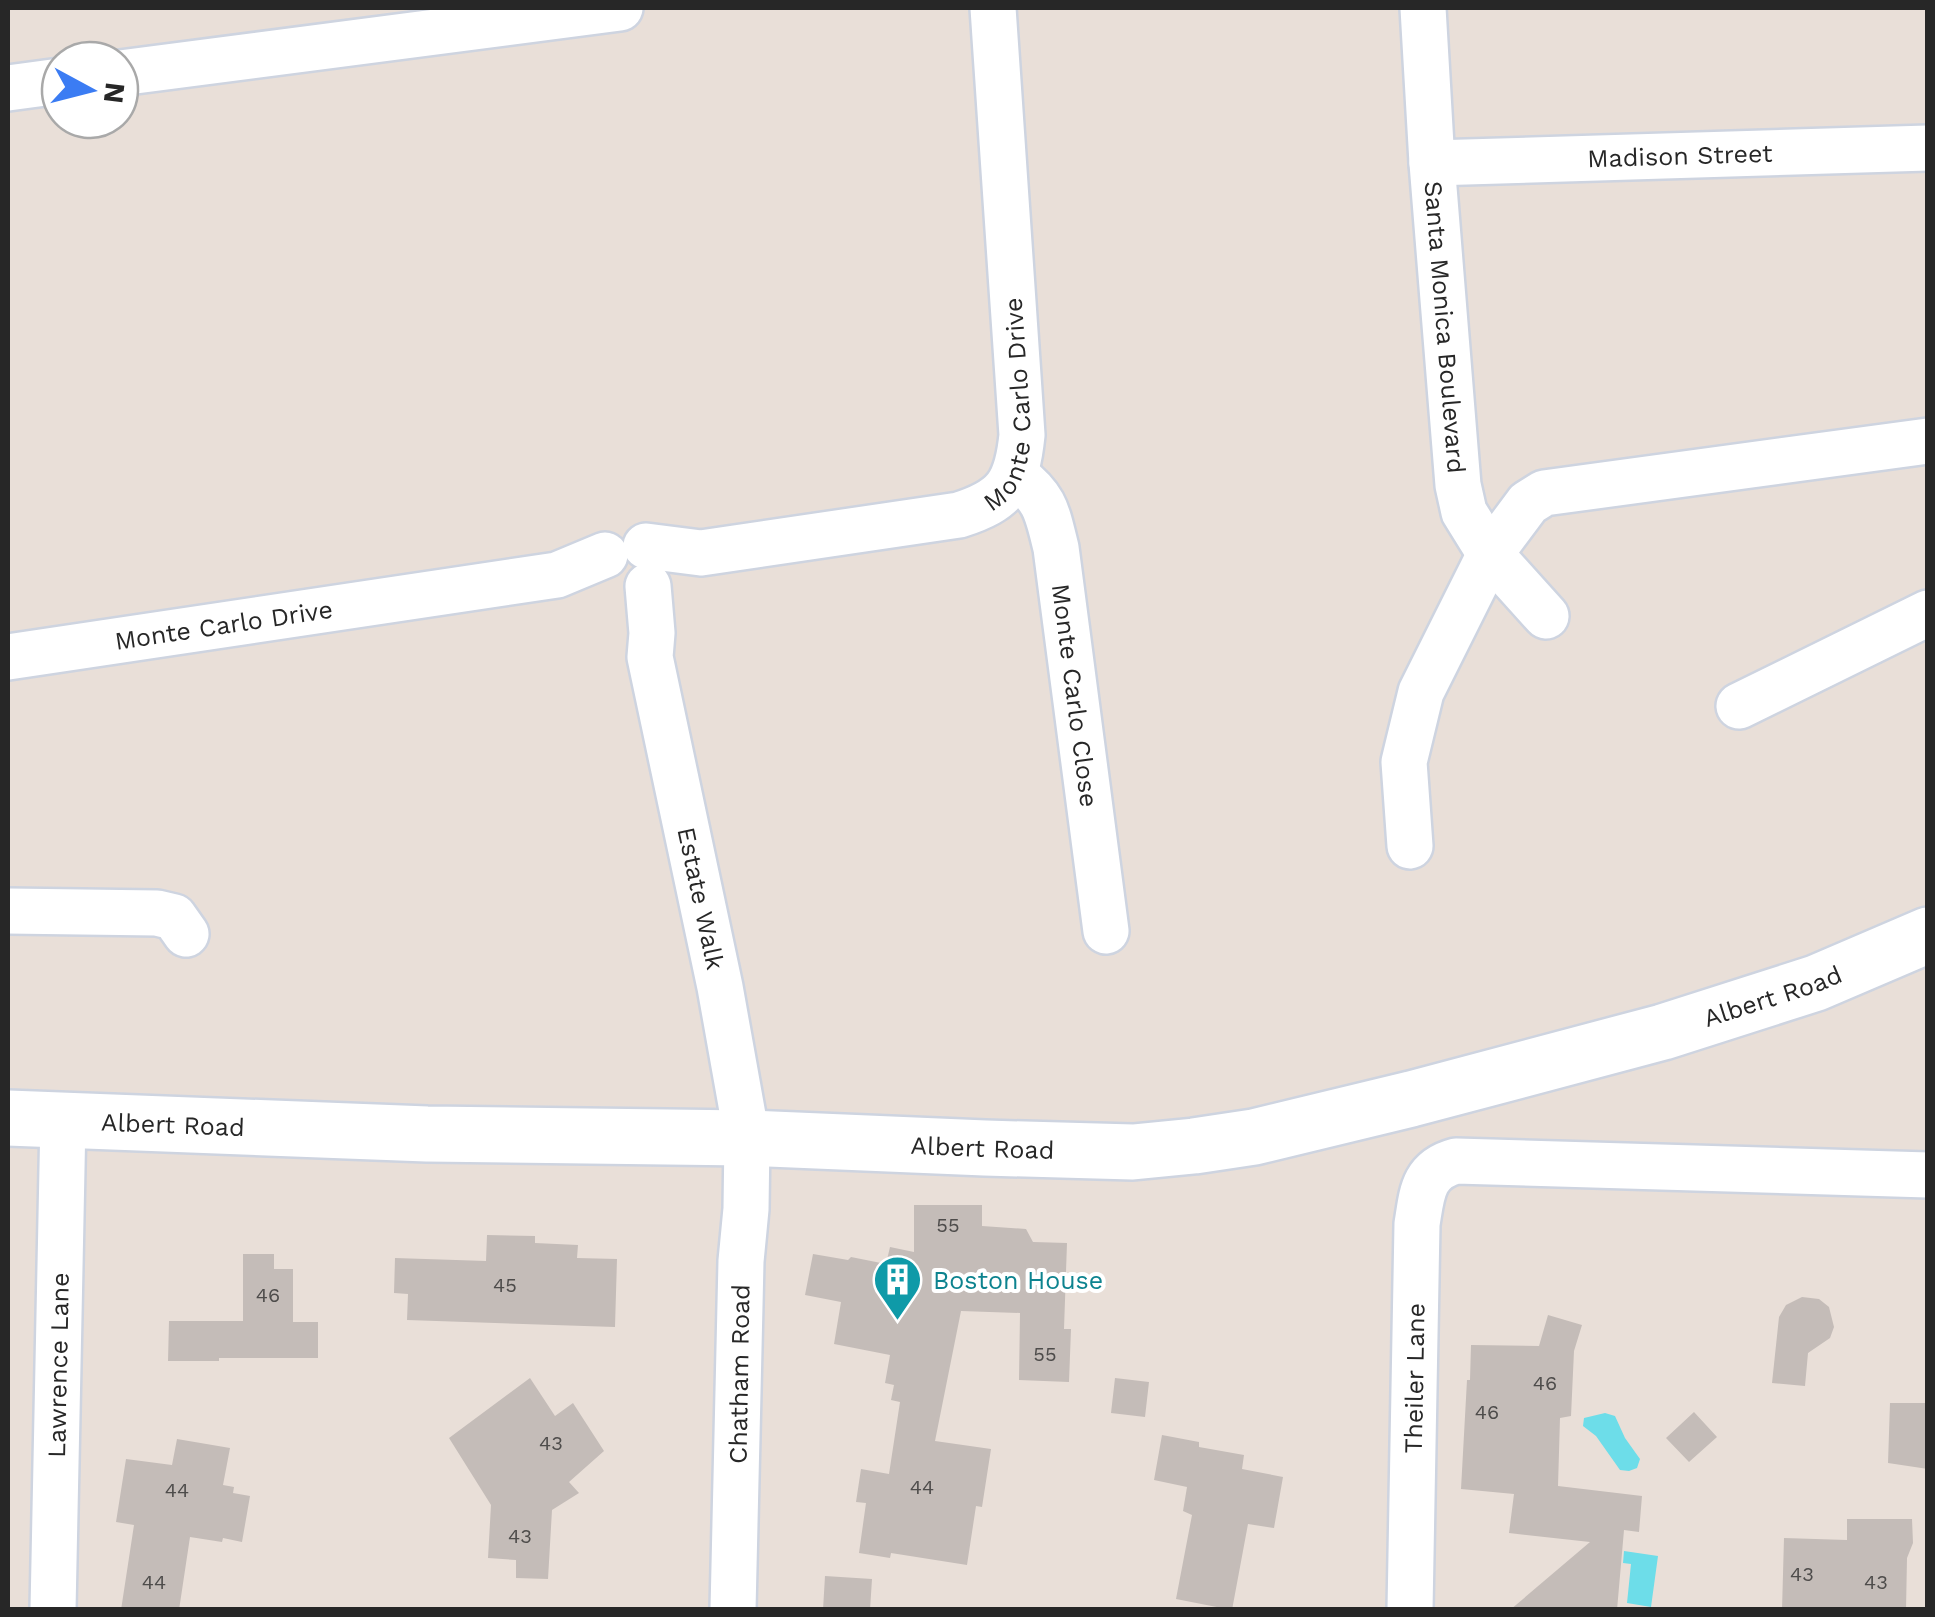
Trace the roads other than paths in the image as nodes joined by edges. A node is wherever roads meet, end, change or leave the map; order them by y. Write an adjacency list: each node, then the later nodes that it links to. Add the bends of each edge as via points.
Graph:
1 (620, 8): 4 (street)
2 (993, 8): 11 (street, Monte Carlo Drive, via 1022,435)
3 (1423, 8): 9 (street, Santa Monica Boulevard)
4 (423, 20): 5 (street)
5 (140, 70)
6 (40, 84): 7 (street)
7 (8, 88)
8 (1928, 148): 9 (street, Madison Street)
9 (1432, 163): 12 (street, Santa Monica Boulevard, via 1458,485 1464,512)
10 (1928, 441): 12 (street, via 1544,493 1528,502)
11 (1014, 475): 13 (street, Monte Carlo Drive, via 988,506 959,515 701,553); 20 (street, Monte Carlo Close, via 1047,510 1056,548)
12 (1490, 554): 15 (street, Santa Monica Boulevard); 18 (street, via 1421,692 1404,762)
13 (630, 574): 16 (street, Monte Carlo Drive, via 557,576); 25 (street, Estate Walk, via 632,631 650,657)
14 (1928, 613): 17 (street)
15 (1546, 616)
16 (8, 657)
17 (1739, 706)
18 (1410, 846)
19 (8, 910): 21 (street, via 158,913 174,917)
20 (1106, 931)
21 (186, 934)
22 (1928, 935): 25 (street, Albert Road, via 1816,983 1663,1032 1254,1137 1133,1152)
23 (8, 1118): 24 (street, Albert Road)
24 (63, 1119): 25 (street, Albert Road); 28 (street, Lawrence Lane)
25 (747, 1138): 27 (street, Chatham Road)
26 (1928, 1175): 29 (street, Theiler Lane, via 1442,1165 1423,1189 1417,1224)
27 (733, 1603)
28 (53, 1610)
29 (1410, 1610)

